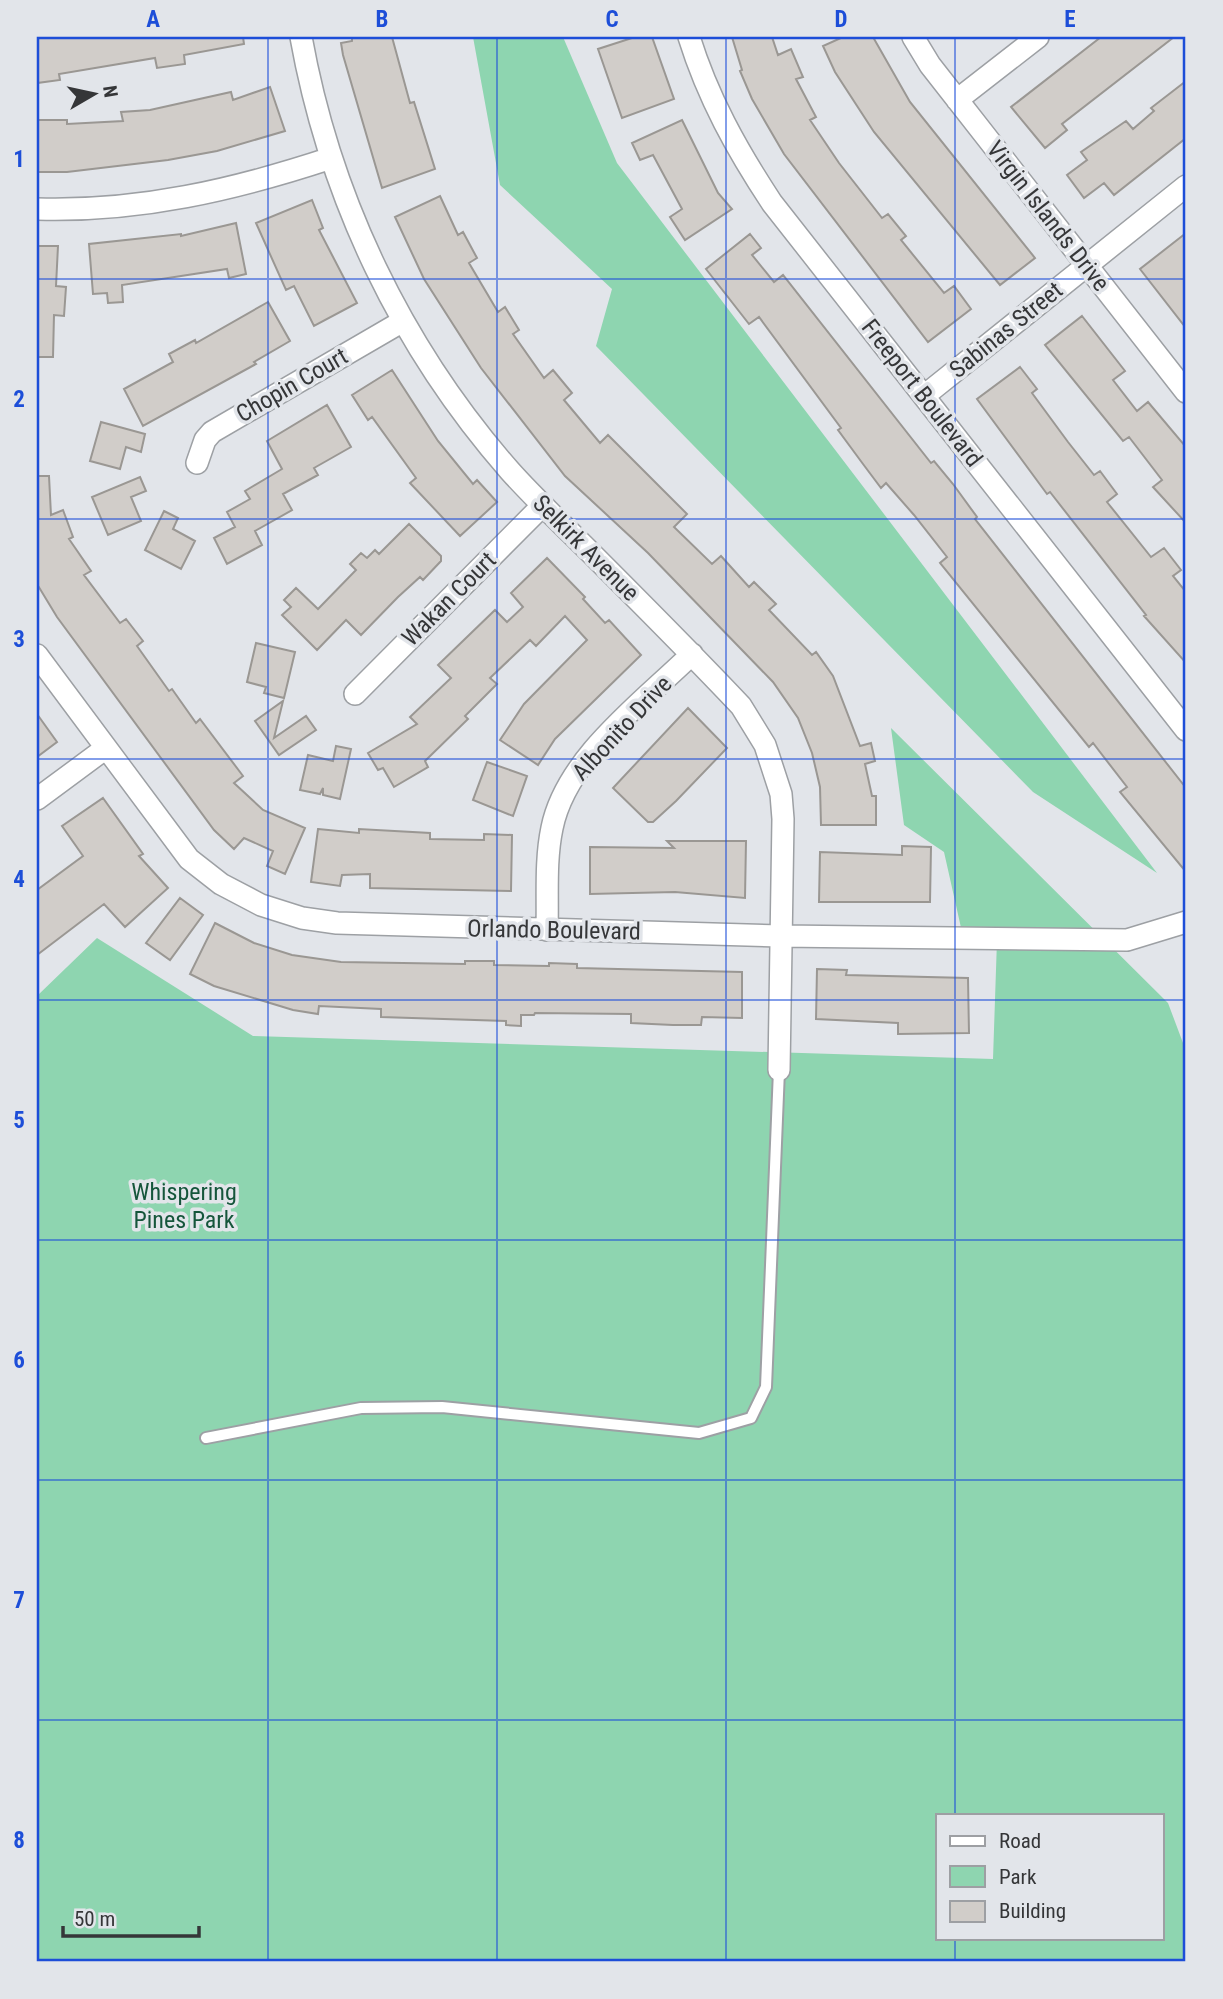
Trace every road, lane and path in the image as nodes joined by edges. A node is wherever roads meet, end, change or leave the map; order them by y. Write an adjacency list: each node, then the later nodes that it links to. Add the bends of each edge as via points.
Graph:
1 (301, 37): 6 (street, Selkirk Avenue)
2 (689, 37): 12 (street, Freeport Boulevard, via 719,115 757,180)
3 (913, 37): 5 (street, Virgin Islands Drive)
4 (1038, 37): 5 (street)
5 (957, 100): 9 (street, Virgin Islands Drive)
6 (331, 158): 8 (street, via 209,194 112,208); 10 (street, Selkirk Avenue, via 361,239)
7 (1186, 186): 9 (street, Sabinas Street)
8 (37, 209)
9 (1086, 265): 11 (street, Virgin Islands Drive); 12 (street, Sabinas Street)
10 (403, 321): 13 (street, Chopin Court, via 212,432); 14 (street, Selkirk Avenue, via 463,413)
11 (1186, 392)
12 (924, 396): 18 (street, Freeport Boulevard)
13 (197, 464)
14 (543, 505): 15 (street, Selkirk Avenue); 17 (street, Wakan Court)
15 (692, 654): 22 (street, Albonito Drive, via 596,747 566,789 549,848); 23 (street, Selkirk Avenue, via 755,725 775,769 783,819)
16 (37, 655): 19 (street, Orlando Boulevard)
17 (355, 694)
18 (1186, 730)
19 (106, 748): 20 (street); 22 (street, Orlando Boulevard, via 189,859 220,884 261,905 337,923)
20 (37, 799)
21 (1186, 922): 23 (street, Orlando Boulevard, via 1127,940)
22 (548, 930): 23 (street, Orlando Boulevard)
23 (780, 936): 24 (street, Selkirk Avenue)
24 (779, 1070): 25 (lane, via 766,1387 751,1418 699,1433 442,1407 362,1408)
25 (206, 1438)

